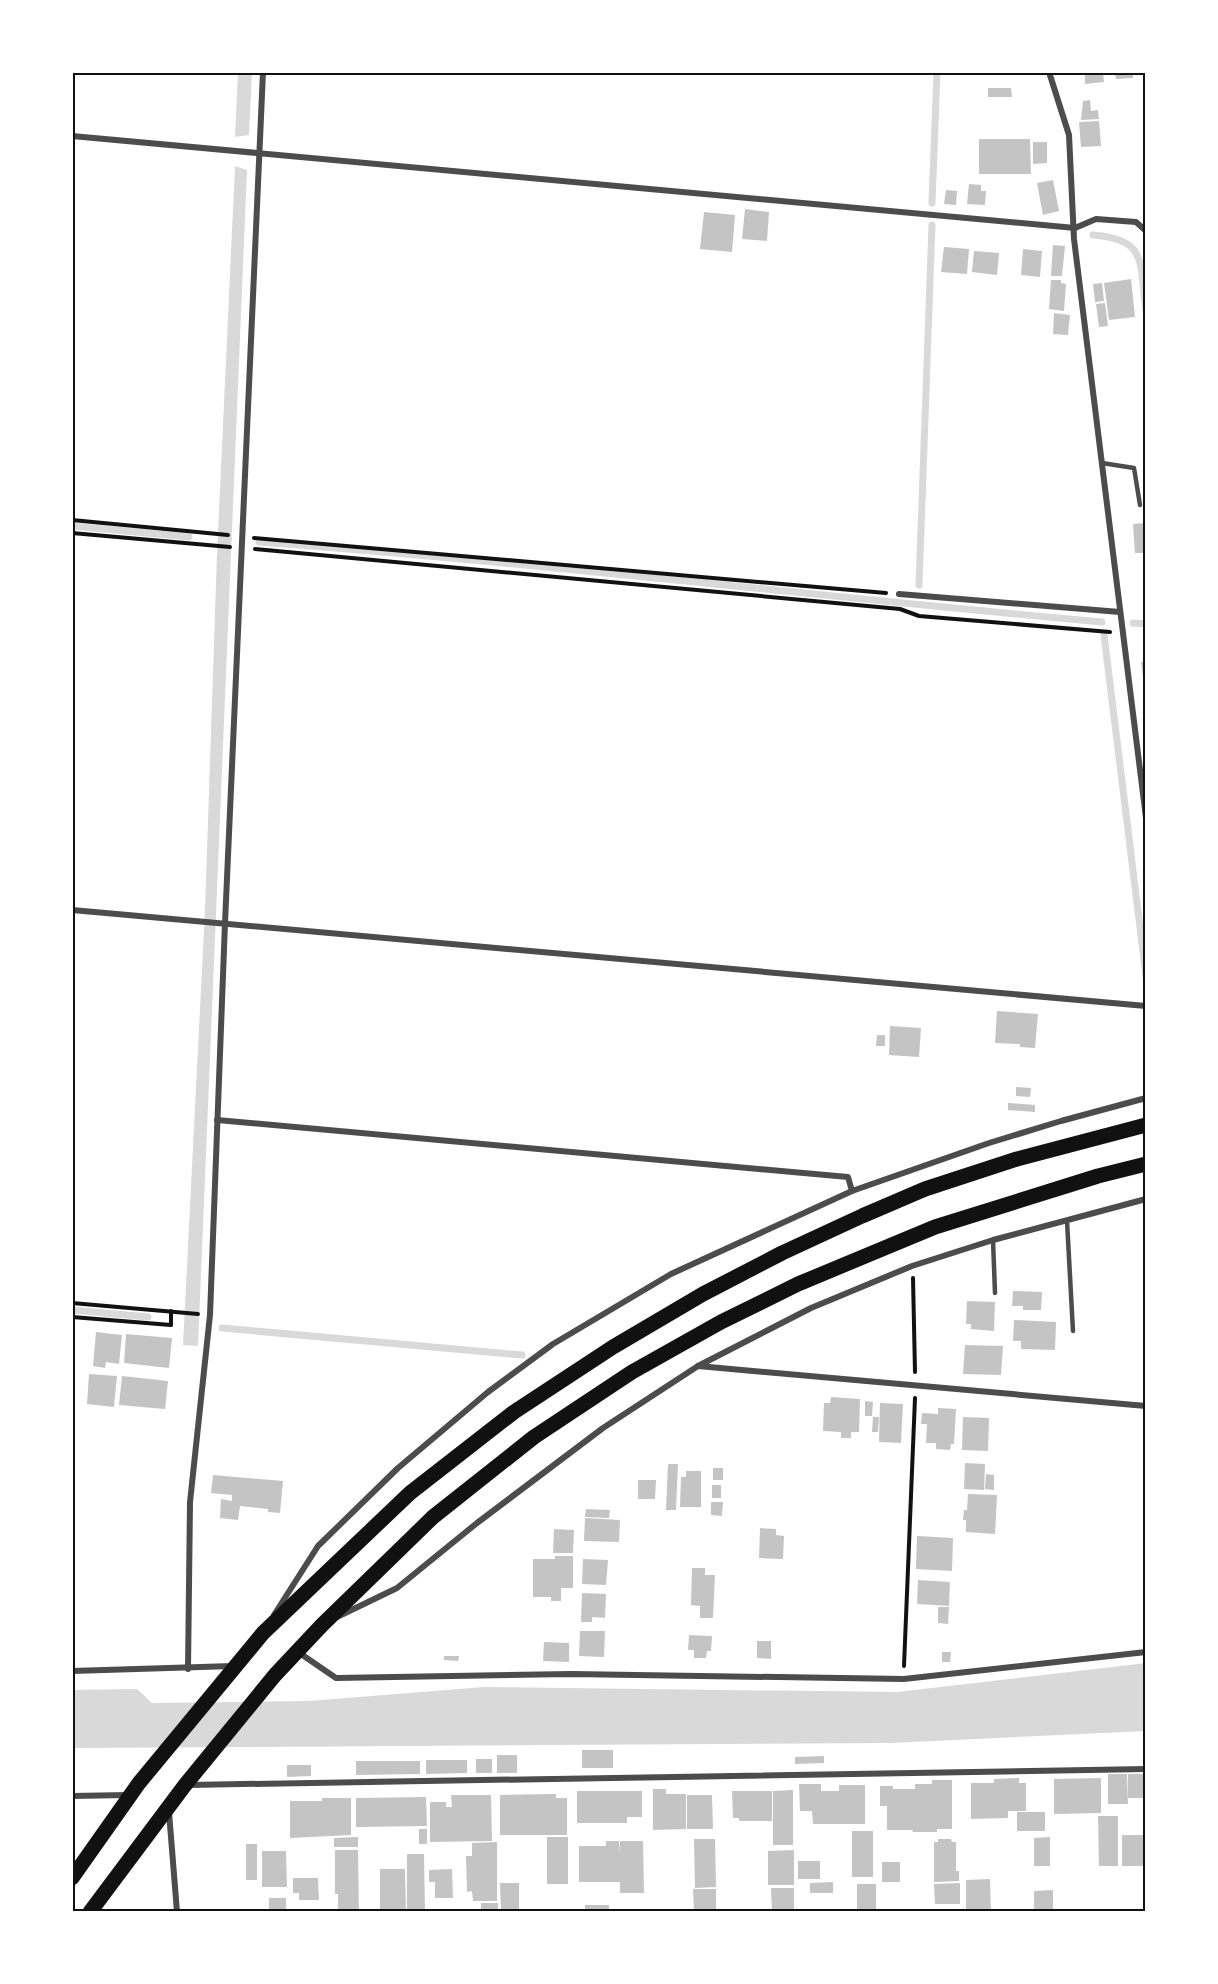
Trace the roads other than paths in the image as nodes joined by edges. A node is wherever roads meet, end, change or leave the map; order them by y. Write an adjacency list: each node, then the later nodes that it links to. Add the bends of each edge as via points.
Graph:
1 (263, 72): 4 (street)
2 (1048, 72): 5 (street, via 1069,135)
3 (72, 136): 4 (street)
4 (259, 154): 5 (street); 14 (street)
5 (1075, 228): 6 (street, via 1096,219 1136,222); 7 (street)
6 (1146, 231)
7 (1102, 463): 8 (lane, via 1134,468); 10 (street)
8 (1140, 505)
9 (899, 594): 10 (street)
10 (1120, 612): 11 (street)
11 (1142, 760): 12 (street)
12 (1146, 818)
13 (72, 910): 14 (street)
14 (222, 923): 15 (street); 17 (street)
15 (1146, 1006)
16 (1146, 1098): 20 (street, via 989,1143)
17 (217, 1120): 20 (street, via 848,1177); 33 (street, via 210,1315 190,1502)
18 (1146, 1125): 29 (highway, via 1017,1159 925,1189 782,1253 703,1294 514,1412 410,1493)
19 (1146, 1164): 28 (highway, via 935,1227 721,1322 632,1372 534,1437 433,1517)
20 (852, 1191): 29 (street, via 671,1274 553,1344 488,1392 398,1468 318,1546)
21 (1146, 1199): 22 (street)
22 (1067, 1221): 23 (street); 25 (lane)
23 (993, 1240): 24 (lane); 26 (street, via 912,1266 811,1308)
24 (995, 1293)
25 (1073, 1331)
26 (698, 1366): 27 (street); 28 (street, via 603,1428 477,1522 397,1588)
27 (1146, 1406)
28 (322, 1625): 30 (highway)
29 (263, 1633): 32 (highway)
30 (297, 1652): 31 (street, via 336,1677 571,1674 904,1679); 36 (highway)
31 (1146, 1652)
32 (235, 1666): 33 (street); 37 (highway)
33 (188, 1669): 34 (street)
34 (72, 1671)
35 (1146, 1769): 36 (street)
36 (185, 1785): 39 (highway)
37 (135, 1789): 38 (street); 40 (highway)
38 (72, 1796)
39 (168, 1806): 43 (highway); 44 (street)
40 (99, 1841): 41 (highway); 42 (highway)
41 (72, 1868)
42 (72, 1878)
43 (90, 1912)
44 (177, 1912)

